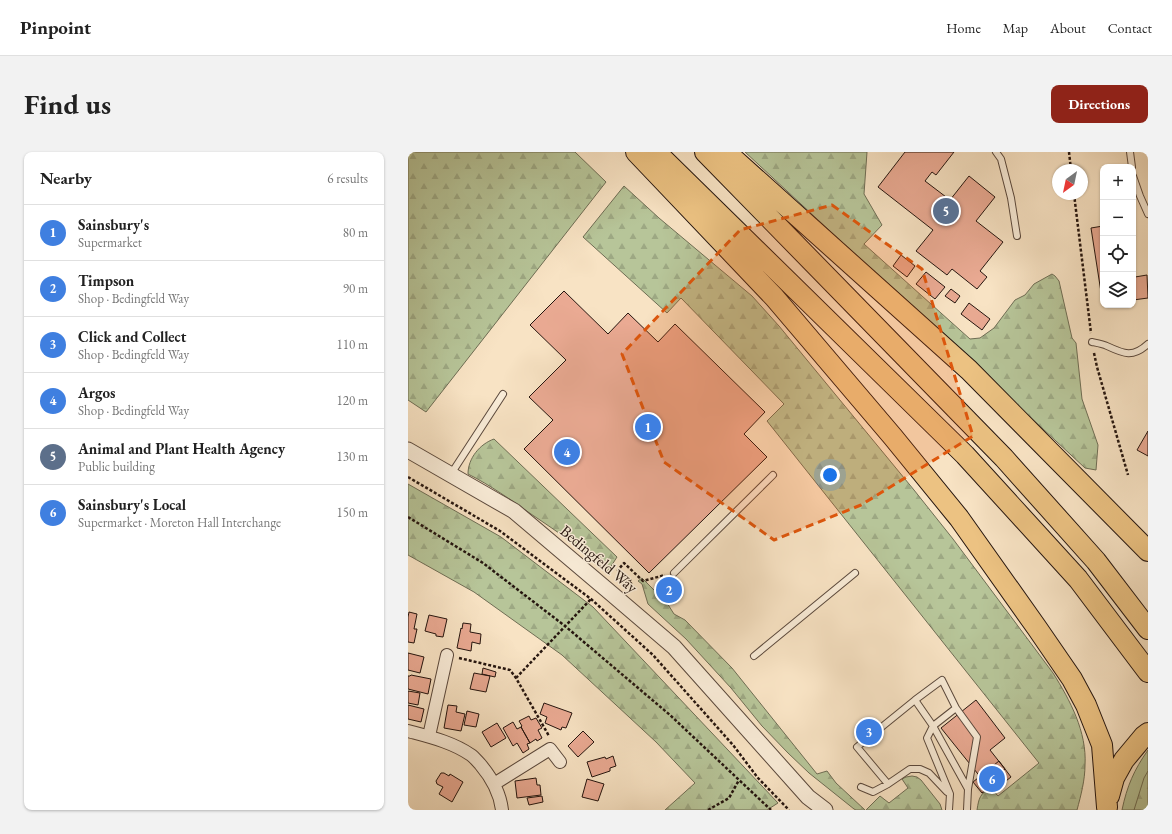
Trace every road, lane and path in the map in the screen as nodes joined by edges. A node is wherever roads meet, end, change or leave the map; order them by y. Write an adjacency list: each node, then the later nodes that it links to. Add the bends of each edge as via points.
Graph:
1 (636, 152): 46 (highway, via 774,297 959,518 1072,679 1086,705 1102,745)
2 (656, 152): 30 (highway, via 965,455 1078,579)
3 (705, 152): 27 (highway, via 1004,458 1096,561)
4 (726, 152): 21 (highway, via 969,370)
5 (996, 152): 12 (lane, via 1001,159)
6 (1069, 152): 8 (path)
7 (1130, 152): 9 (lane)
8 (1070, 164)
9 (1132, 164)
10 (1136, 185): 11 (lane)
11 (1148, 214)
12 (1018, 236)
13 (1092, 342): 14 (lane, via 1128,353 1141,350)
14 (1148, 344)
15 (503, 394): 17 (lane)
16 (408, 450): 17 (street, Bedingfeld Way)
17 (451, 474): 51 (street, Bedingfeld Way, via 514,511 674,647 808,797)
18 (773, 475): 23 (lane)
19 (408, 477): 25 (path, via 500,531)
20 (408, 516): 26 (path, via 483,563)
21 (1148, 551)
22 (618, 570): 22 (path, via 632,582 628,586 615,575); 23 (path, via 624,563 644,581)
23 (674, 573)
24 (855, 573): 29 (lane)
25 (591, 599): 26 (path); 50 (path, via 653,654 733,745 758,778)
26 (565, 626): 31 (path); 40 (path, via 670,715)
27 (1148, 629)
28 (447, 655): 31 (path, via 510,670); 37 (street)
29 (754, 656)
30 (1146, 670)
31 (516, 678): 38 (path, via 552,741)
32 (914, 700): 33 (lane, via 942,680); 34 (lane); 42 (lane, via 857,747)
33 (956, 708): 34 (lane); 44 (lane, via 977,737)
34 (933, 726): 44 (lane); 45 (lane, via 927,738)
35 (408, 731): 37 (street)
36 (1148, 733): 46 (highway, via 1120,766 1114,778)
37 (429, 736): 41 (street, via 473,756)
38 (550, 749): 39 (street); 41 (street)
39 (560, 762)
40 (739, 780): 48 (path, via 729,798); 49 (path)
41 (494, 784): 47 (street)
42 (888, 784): 43 (lane, via 873,792); 45 (lane, via 910,769 920,769 929,773)
43 (861, 787)
44 (968, 789): 53 (lane)
45 (950, 794): 52 (lane)
46 (1107, 808)
47 (502, 810)
48 (708, 810)
49 (771, 810)
50 (789, 810)
51 (825, 810)
52 (949, 810)
53 (967, 810)

